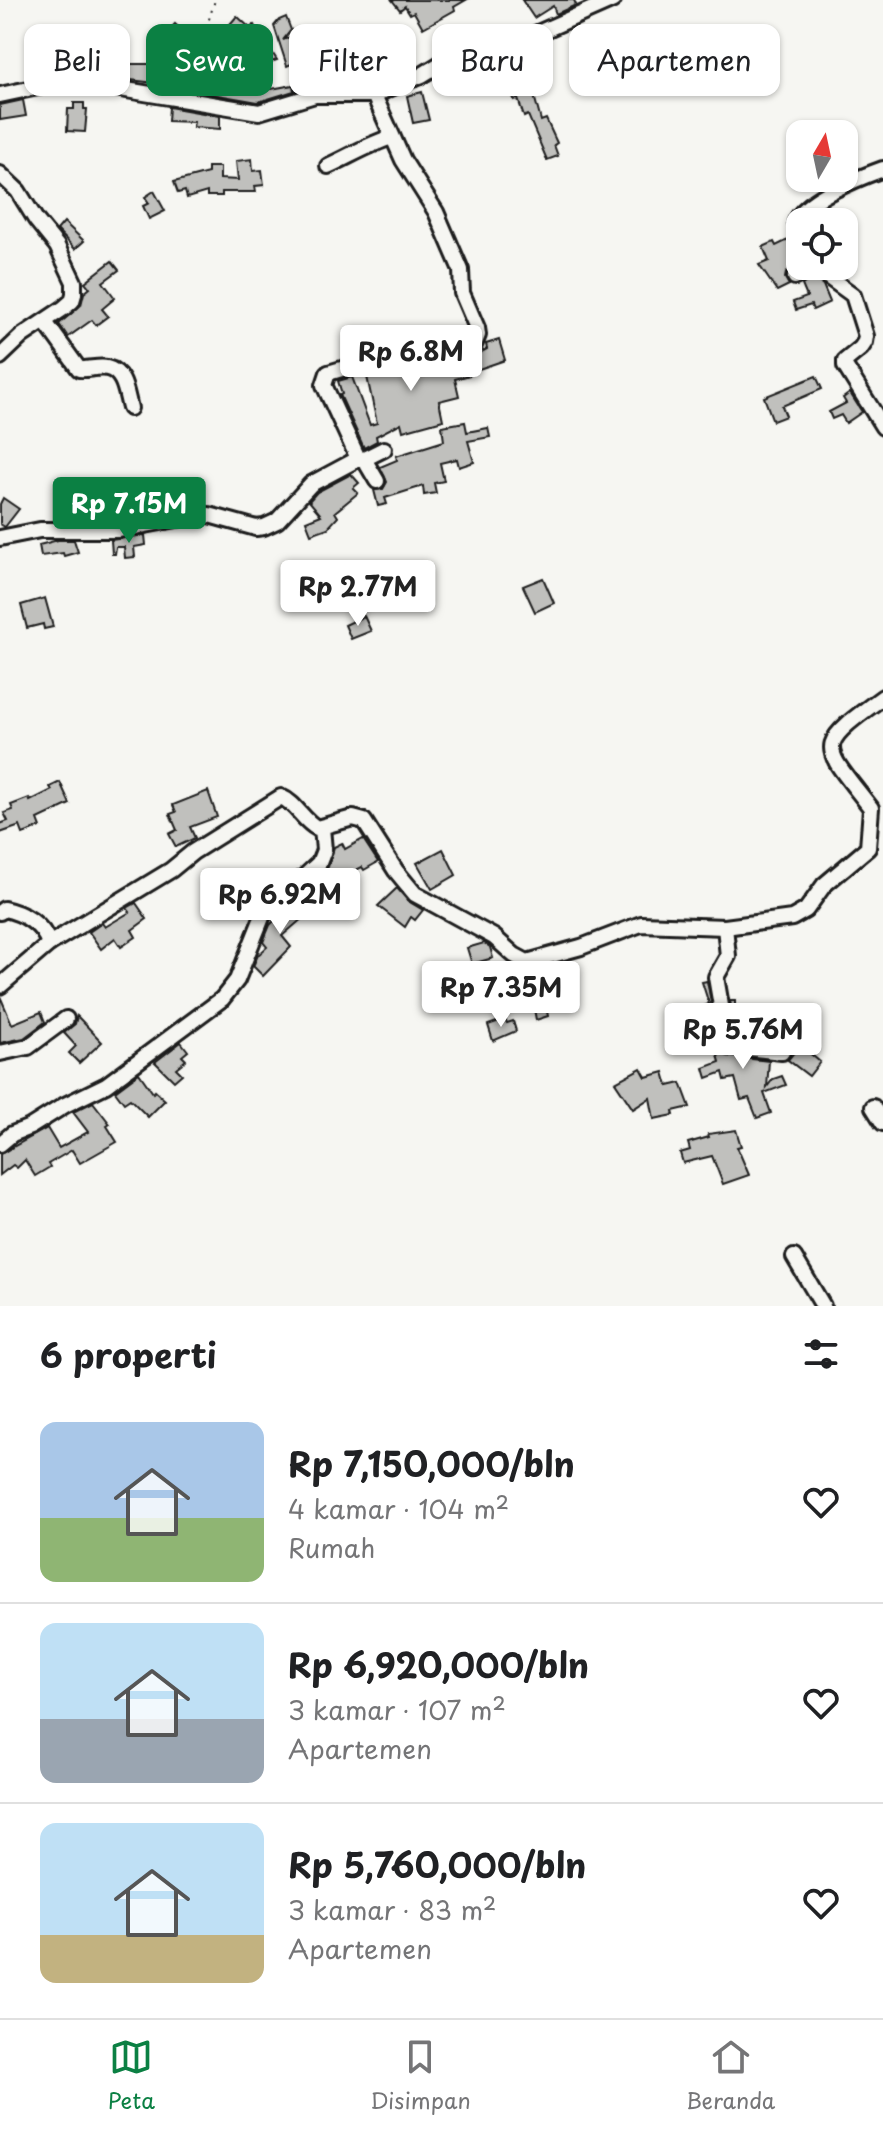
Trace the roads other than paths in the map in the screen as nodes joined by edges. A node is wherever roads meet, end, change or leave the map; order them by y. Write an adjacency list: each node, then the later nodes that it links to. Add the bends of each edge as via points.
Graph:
1 (613, 0): 2 (street, via 529,37 476,42)
2 (416, 78)
3 (0, 95): 4 (street, via 84,83 259,112)
4 (312, 96)
5 (374, 96): 6 (street)
6 (392, 137): 7 (street); 17 (street, via 436,212 461,270 462,293 478,335 474,345 369,361 326,375 324,385)
7 (328, 166)
8 (883, 169): 10 (street)
9 (0, 174): 12 (street, via 57,246 74,282 72,301)
10 (807, 208)
11 (833, 280): 15 (street, via 856,301 865,342 845,366)
12 (45, 322): 13 (street); 14 (street, via 79,369 105,367 118,374)
13 (0, 357)
14 (130, 408)
15 (883, 427)
16 (384, 449): 17 (street)
17 (360, 460): 18 (street); 19 (street, via 311,484 277,521 264,527 209,515 118,530 40,530)
18 (377, 481)
19 (0, 538)
20 (883, 697): 23 (street, via 836,734 830,746 833,759 871,808 868,848 792,918)
21 (322, 828): 23 (street, via 353,818 364,821 415,894 494,937 527,962 641,924); 24 (street, via 313,827 286,799 277,798); 31 (street, via 319,863 263,915 237,980 222,999 106,1085)
22 (0, 912): 24 (street, via 18,913 37,925)
23 (725, 927): 27 (street, via 728,956 716,977 728,1046)
24 (49, 944): 25 (street)
25 (0, 986)
26 (66, 1019): 28 (street, via 28,1047)
27 (782, 1052)
28 (0, 1053)
29 (873, 1107): 30 (street)
30 (883, 1123)
31 (0, 1144)
32 (794, 1257): 33 (street)
33 (823, 1306)

